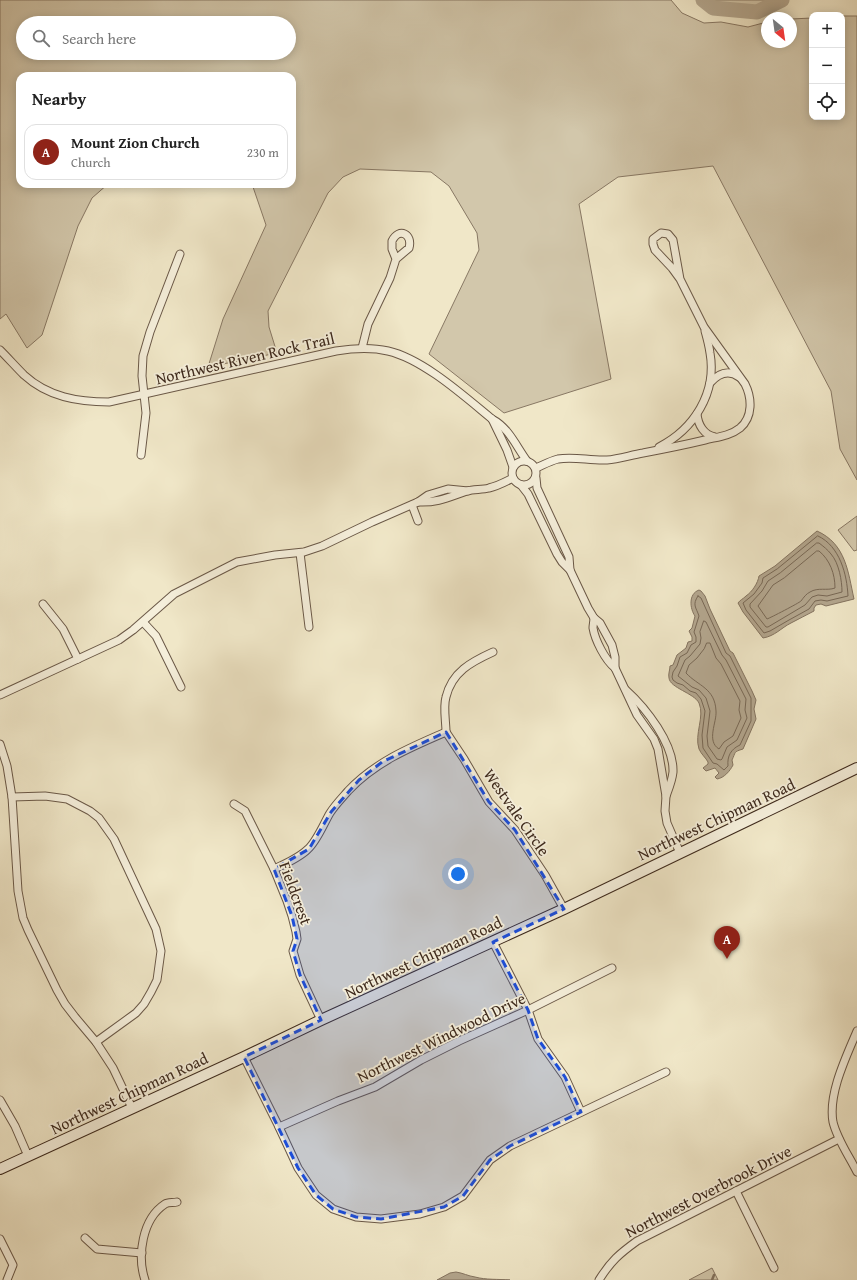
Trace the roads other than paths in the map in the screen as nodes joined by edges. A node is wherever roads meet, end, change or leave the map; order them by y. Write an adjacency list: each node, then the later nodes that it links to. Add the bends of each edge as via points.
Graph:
1 (180, 254): 9 (street, via 145,346 142,366)
2 (396, 259): 5 (street, via 390,278 368,324)
3 (680, 279): 3 (street, via 673,240 668,234 661,233 653,239 655,250); 4 (street)
4 (704, 327): 7 (street); 8 (street, via 710,353)
5 (362, 348): 9 (street, Northwest Riven Rock Trail, via 336,351); 11 (street, Northwest Riven Rock Trail, via 388,351 413,360 438,376)
6 (0, 350): 9 (street, Northwest Riven Rock Trail, via 25,376 63,397 85,402 109,402)
7 (742, 380): 8 (street, via 732,373 727,373 718,375); 12 (street, via 750,398 748,417 740,428)
8 (709, 384): 10 (street, via 706,397)
9 (144, 394): 14 (street, via 146,413)
10 (697, 414): 12 (street, via 704,432); 13 (street, via 678,436)
11 (492, 419): 15 (street, Northwest Riven Rock Trail, via 506,429); 16 (street, Northwest Riven Rock Trail)
12 (715, 438): 13 (street)
13 (651, 451): 17 (street, via 608,460 558,460)
14 (140, 455)
15 (527, 461): 16 (street, via 519,462); 17 (street, Northwest Riven Rock Trail)
16 (513, 468): 18 (street, Northwest Riven Rock Trail)
17 (536, 468): 19 (street)
18 (513, 478): 20 (street); 21 (street, via 494,486 468,491 448,489 428,495)
19 (536, 478): 20 (street, via 527,486); 24 (street, via 537,488 569,557)
20 (521, 485): 24 (street, via 528,494 557,554)
21 (415, 504): 22 (street); 23 (street, via 322,546)
22 (418, 521)
23 (300, 553): 27 (street, via 238,562 174,594); 28 (street)
24 (570, 570): 26 (street)
25 (43, 604): 30 (street, via 63,629)
26 (594, 618): 31 (street, via 596,637); 31 (street, via 600,623 612,645)
27 (143, 622): 30 (street, via 119,640); 32 (street, via 156,636)
28 (309, 627)
29 (493, 652): 35 (street, via 460,670 452,682 445,698)
30 (78, 659): 34 (street)
31 (614, 668): 33 (street)
32 (181, 686)
33 (624, 688): 38 (street, via 658,749); 38 (street, via 654,722 672,759 673,771)
34 (0, 695)
35 (446, 732): 42 (street, via 389,758 359,780 331,812 308,849); 43 (street, Westvale Circle, via 489,802 515,830)
36 (0, 744): 39 (street)
37 (857, 768): 41 (main road, Northwest Chipman Road)
38 (666, 796): 41 (street, via 667,823)
39 (12, 797): 49 (street, via 18,891 25,924 65,1004); 49 (street, via 45,796 66,799 99,818 114,839 156,929 161,951 157,980 151,992 136,1013)
40 (234, 804): 42 (street, Fieldcrest, via 245,811)
41 (680, 853): 43 (main road, Northwest Chipman Road)
42 (274, 869): 47 (street, Fieldcrest, via 292,916 297,939 294,951 300,975)
43 (564, 909): 44 (main road, Northwest Chipman Road)
44 (493, 942): 46 (street); 47 (main road, Northwest Chipman Road)
45 (612, 968): 46 (street, Northwest Windwood Drive)
46 (528, 1010): 54 (street, via 538,1039 565,1077); 55 (street, Northwest Windwood Drive, via 421,1060 375,1088)
47 (321, 1020): 50 (main road, Northwest Chipman Road)
48 (857, 1031): 56 (street, via 832,1103 833,1123)
49 (96, 1042): 53 (street, via 113,1068)
50 (244, 1057): 53 (main road, Northwest Chipman Road); 55 (street)
51 (666, 1072): 54 (street)
52 (0, 1100): 57 (street)
53 (132, 1108): 57 (main road, Northwest Chipman Road)
54 (581, 1112): 55 (street, via 510,1146 490,1160 463,1196 444,1207 420,1214 381,1219 356,1217 333,1209 316,1195 298,1168)
55 (279, 1127)
56 (839, 1139): 59 (street); 60 (street, Northwest Overbrook Drive)
57 (28, 1156): 58 (main road, Northwest Chipman Road)
58 (0, 1169)
59 (857, 1172)
60 (736, 1191): 65 (street); 68 (street, Northwest Overbrook Drive, via 637,1241 618,1255)
61 (177, 1202): 64 (street, via 166,1204 152,1217 144,1234)
62 (85, 1238): 64 (street, via 97,1249)
63 (0, 1239): 66 (street, via 13,1265)
64 (142, 1253): 67 (street, via 142,1271)
65 (774, 1268)
66 (7, 1280)
67 (146, 1280)
68 (599, 1280)

